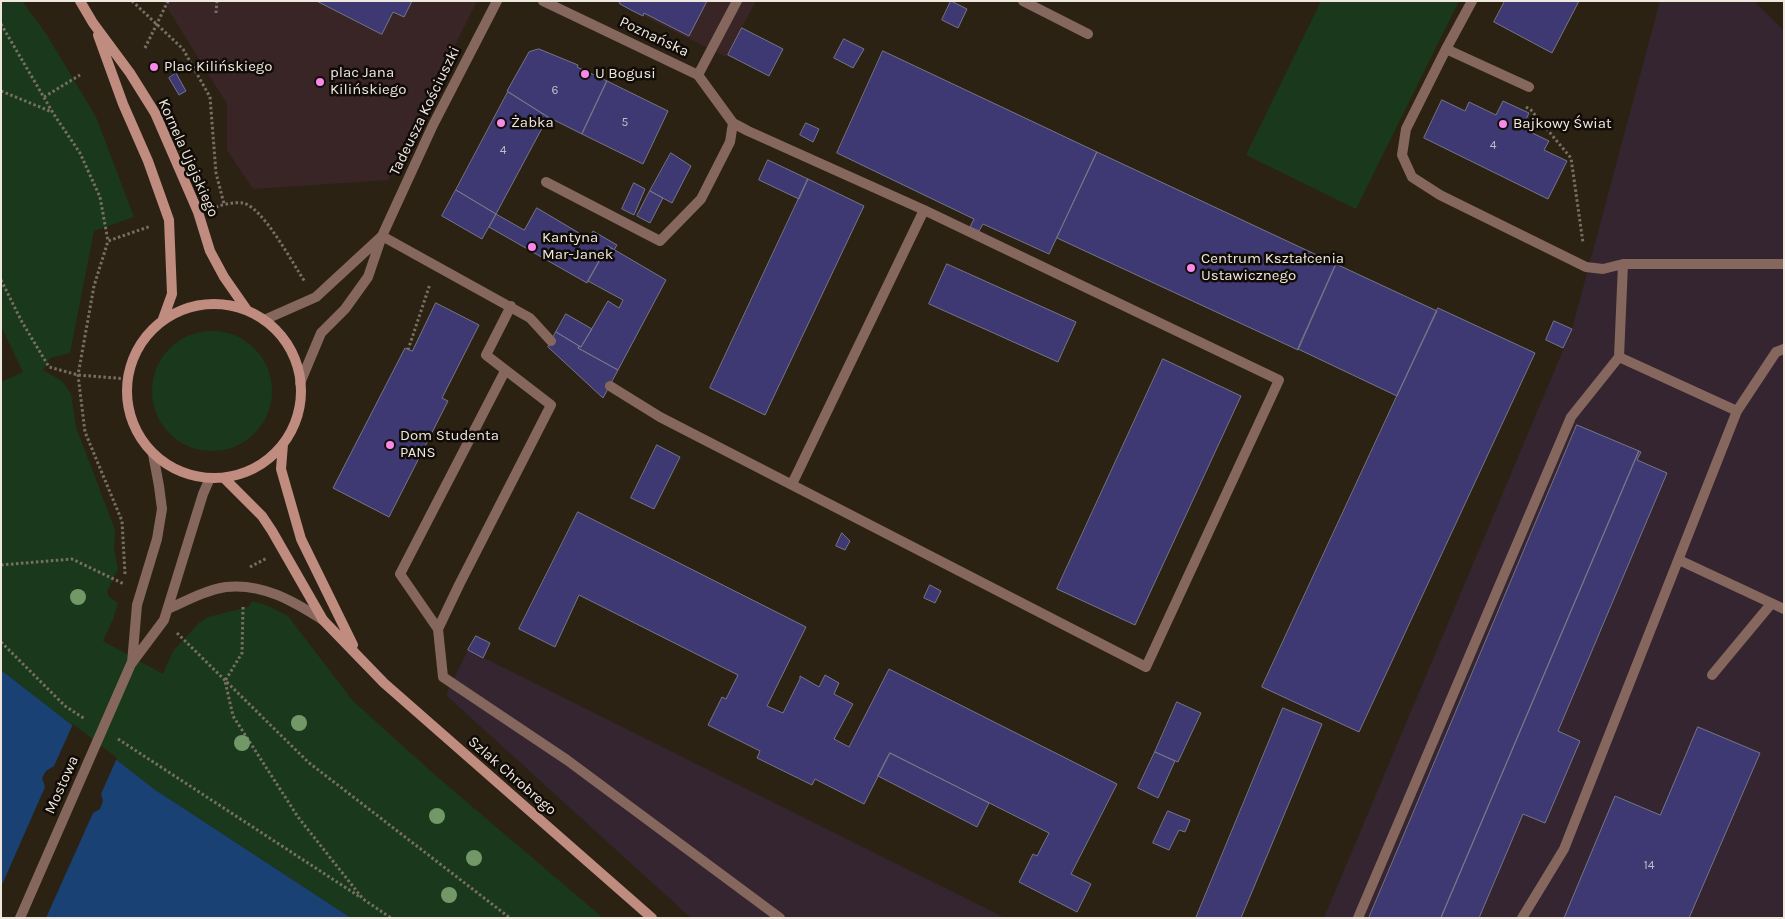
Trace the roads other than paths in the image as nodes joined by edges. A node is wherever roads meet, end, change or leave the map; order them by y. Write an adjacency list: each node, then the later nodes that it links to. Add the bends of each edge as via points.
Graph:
1 (80, 1): 7 (main road, Kornela Ujejskiego)
2 (497, 1): 15 (street, Tadeusza Kościuszki, via 433,125)
3 (543, 1): 10 (street, Poznańska)
4 (737, 1): 10 (street)
5 (1023, 1): 8 (street)
6 (1472, 1): 9 (street)
7 (93, 23): 19 (main road, Kornela Ujejskiego, via 155,113 198,212 210,251); 20 (main road, Kornela Ujejskiego, via 169,220 172,294)
8 (1088, 34)
9 (1446, 49): 11 (street); 16 (street, via 1406,129 1402,155 1412,177 1440,195 1586,267 1603,269)
10 (698, 75): 12 (street)
11 (1529, 87)
12 (733, 123): 13 (street, via 730,142 701,199 660,241); 14 (street)
13 (546, 182)
14 (924, 210): 33 (street); 33 (street, via 1279,380 1146,667)
15 (382, 236): 18 (street); 21 (street, Tadeusza Kościuszki, via 316,297); 26 (street, Tadeusza Kościuszki, via 368,277 345,309 321,332)
16 (1623, 264): 17 (street); 24 (street)
17 (1784, 264)
18 (511, 306): 22 (street, via 530,318); 25 (street, via 486,355)
19 (247, 310): 20 (main road, via 212,304 195,306); 21 (main road)
20 (163, 319): 30 (main road, via 146,336 134,356 128,378 128,406 137,432)
21 (264, 320): 26 (main road, via 289,347 297,364)
22 (551, 341)
23 (1784, 349): 28 (street, via 1776,352)
24 (1619, 357): 28 (street); 46 (street, via 1571,417)
25 (505, 371): 39 (street, via 400,574); 39 (street, via 551,405)
26 (300, 383): 29 (main road, via 298,415)
27 (610, 386): 33 (street, via 660,417)
28 (1738, 411): 34 (street)
29 (283, 444): 32 (main road, via 257,467); 40 (main road, Szlak Chrobrego, via 281,469 301,539)
30 (153, 454): 31 (main road, via 189,475); 41 (street, Mostowa, via 162,509 147,578 137,605)
31 (210, 478): 32 (main road); 36 (street, Mostowa)
32 (224, 478): 38 (main road, Szlak Chrobrego, via 262,516)
33 (792, 484)
34 (1679, 560): 35 (street); 47 (street, via 1564,849)
35 (1771, 604): 37 (street); 42 (street)
36 (168, 609): 38 (street, via 225,587 253,587 279,594); 41 (street, Mostowa, via 164,620)
37 (1784, 609)
38 (323, 620): 40 (main road, Szlak Chrobrego)
39 (438, 629): 45 (street, via 443,677 567,760)
40 (357, 653): 44 (main road, Szlak Chrobrego, via 414,710)
41 (132, 664): 43 (street, Mostowa)
42 (1712, 675)
43 (20, 918)
44 (652, 918)
45 (780, 918)
46 (1358, 918)
47 (1522, 918)

